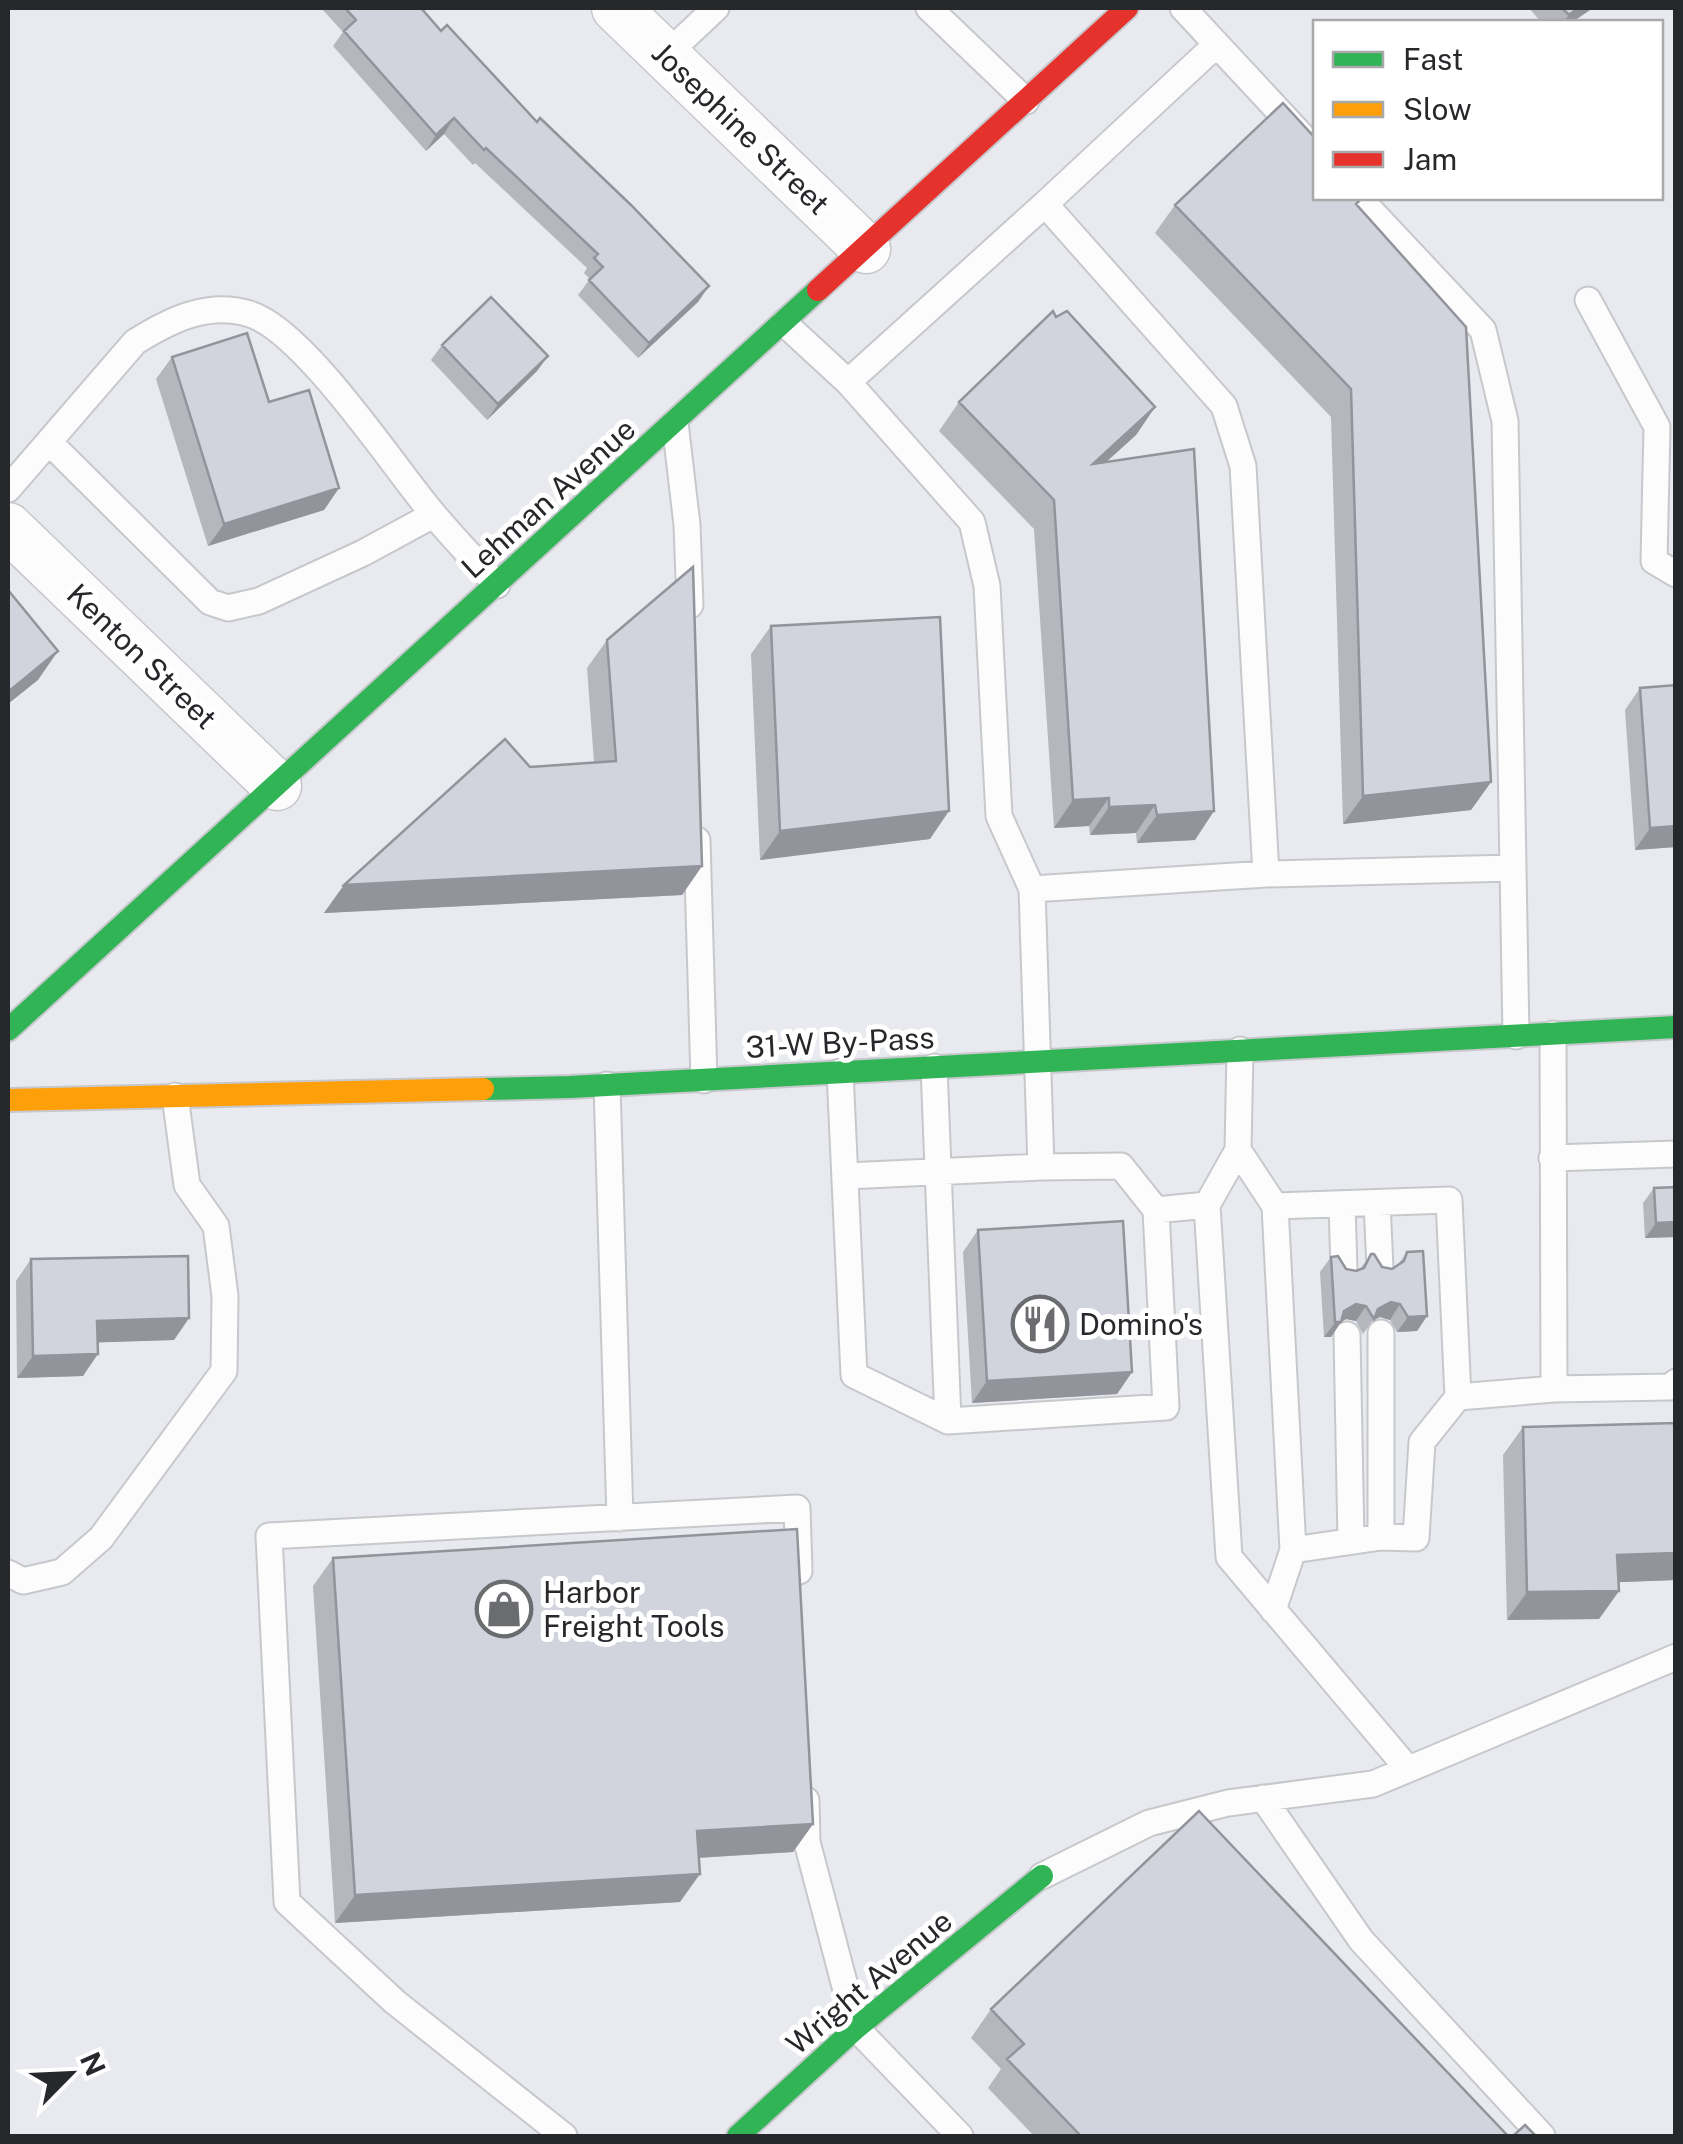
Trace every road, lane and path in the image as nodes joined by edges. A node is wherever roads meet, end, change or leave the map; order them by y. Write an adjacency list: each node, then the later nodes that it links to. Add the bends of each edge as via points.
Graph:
1 (616, 8): 7 (street, Josephine Street)
2 (716, 8): 7 (lane)
3 (929, 8): 8 (lane)
4 (1127, 8): 8 (street, Lehman Avenue)
5 (1183, 8): 6 (lane)
6 (1216, 45): 9 (lane); 11 (lane)
7 (666, 55): 12 (street, Josephine Street)
8 (1026, 101): 12 (street, Lehman Avenue)
9 (1313, 148)
10 (1361, 200): 26 (lane, via 1483,330 1505,422)
11 (1045, 204): 15 (lane); 27 (lane, via 1224,406 1243,466)
12 (866, 249): 14 (street, Lehman Avenue)
13 (1588, 300): 21 (lane, via 1658,428 1654,561)
14 (784, 323): 15 (lane); 16 (street, Lehman Avenue)
15 (848, 382): 28 (lane, via 972,522 987,586 999,816)
16 (675, 423): 22 (street, Lehman Avenue); 23 (lane, via 688,525)
17 (49, 442): 18 (lane); 19 (lane, via 210,602 228,608 259,601); 19 (lane, via 135,342 206,308 252,314 299,346)
18 (8, 490)
19 (434, 514): 22 (lane)
20 (8, 527): 24 (street, Kenton Street)
21 (1676, 574)
22 (498, 585): 24 (street, Lehman Avenue)
23 (690, 624)
24 (276, 786): 30 (street, Lehman Avenue)
25 (696, 822): 37 (lane)
26 (1513, 868): 27 (lane); 32 (lane)
27 (1266, 874): 28 (lane)
28 (1032, 890): 34 (lane)
29 (1676, 1027): 31 (street, 31-W By-Pass)
30 (8, 1030)
31 (1553, 1034): 32 (street, 31-W By-Pass); 43 (lane)
32 (1516, 1036): 33 (street, 31-W By-Pass)
33 (1240, 1050): 34 (street, 31-W By-Pass); 41 (lane)
34 (1038, 1061): 35 (street, 31-W By-Pass); 44 (lane)
35 (934, 1068): 36 (street, 31-W By-Pass); 45 (lane)
36 (840, 1072): 37 (street, 31-W By-Pass); 46 (lane)
37 (704, 1080): 38 (street, 31-W By-Pass)
38 (607, 1084): 39 (street, 31-W By-Pass); 60 (lane)
39 (175, 1096): 40 (street, 31-W By-Pass); 64 (lane, via 187,1186 216,1226 225,1296 224,1371 101,1538 62,1572 23,1581)
40 (8, 1100)
41 (1238, 1150): 49 (lane); 50 (lane)
42 (1676, 1154): 43 (lane)
43 (1552, 1158): 57 (lane)
44 (1041, 1167): 45 (lane); 51 (lane, via 1121,1166)
45 (938, 1172): 46 (lane); 59 (lane)
46 (846, 1176): 59 (lane, via 854,1375)
47 (1377, 1203): 48 (lane); 52 (lane); 58 (lane, via 1449,1200)
48 (1342, 1204): 50 (lane); 53 (lane)
49 (1206, 1205): 51 (lane); 66 (lane, via 1230,1557)
50 (1275, 1206): 63 (lane)
51 (1156, 1210): 59 (lane, via 1166,1407)
52 (1380, 1268)
53 (1344, 1270)
54 (1381, 1333): 61 (lane)
55 (1346, 1336): 62 (lane)
56 (1674, 1385): 57 (lane)
57 (1554, 1390): 58 (lane)
58 (1458, 1397): 61 (lane, via 1422,1442 1416,1538)
59 (948, 1421)
60 (620, 1518): 65 (lane, via 797,1508); 74 (lane, via 269,1536 287,1902 395,2002)
61 (1381, 1537): 62 (lane)
62 (1352, 1542): 63 (lane)
63 (1294, 1550): 66 (lane)
64 (8, 1573)
65 (799, 1587)
66 (1273, 1610): 68 (lane)
67 (1676, 1657): 68 (lane)
68 (1408, 1769): 70 (lane, via 1374,1784)
69 (806, 1784): 72 (lane, via 807,1842)
70 (1263, 1798): 71 (lane, via 1149,1824); 78 (lane, via 1362,1940)
71 (1042, 1876): 72 (street, Wright Avenue)
72 (856, 2028): 73 (street, Wright Avenue); 77 (lane)
73 (759, 2117): 75 (street, Wright Avenue); 76 (lane)
74 (564, 2136)
75 (738, 2136)
76 (779, 2136)
77 (960, 2136)
78 (1542, 2136)

